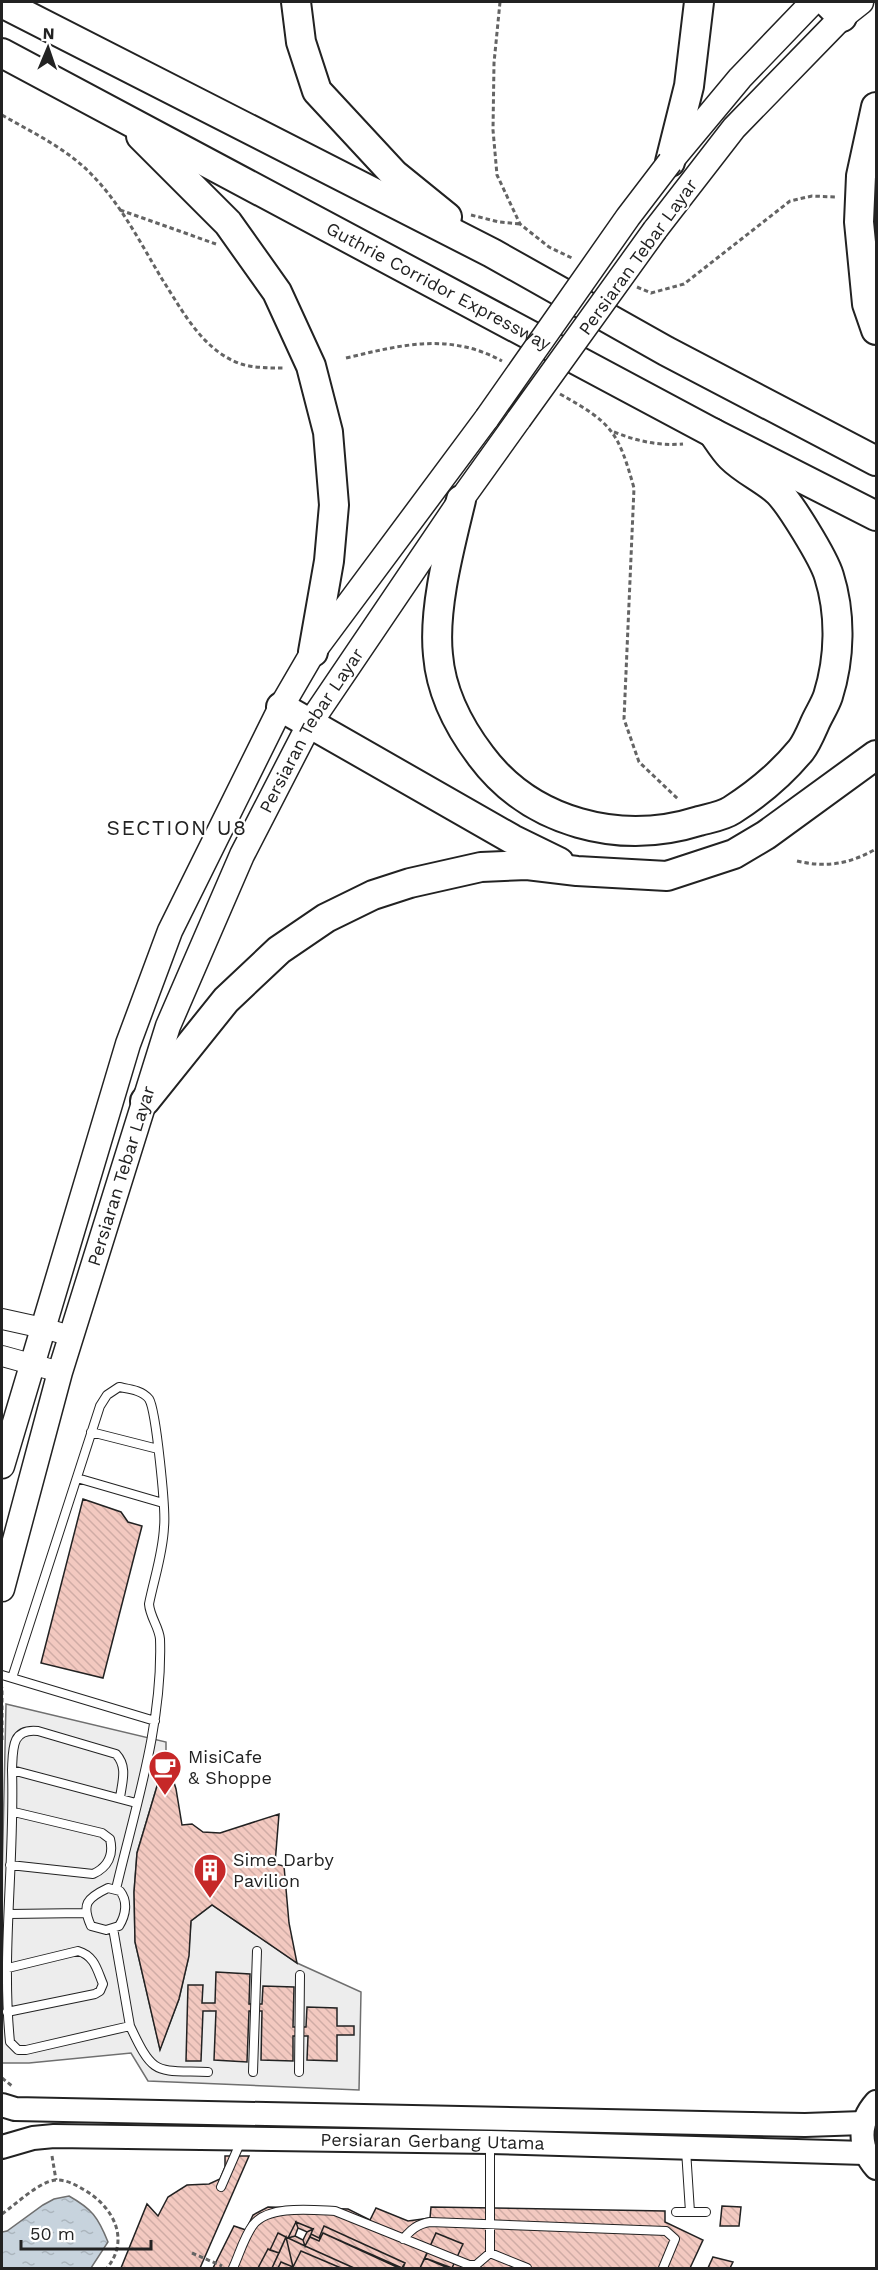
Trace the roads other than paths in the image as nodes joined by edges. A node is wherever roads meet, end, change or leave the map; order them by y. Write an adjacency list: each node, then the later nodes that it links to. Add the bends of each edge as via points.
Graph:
1 (296, 2): 10 (highway, via 301,42 317,91 394,174)
2 (699, 2): 9 (highway, via 689,86)
3 (813, 2): 9 (main road, Persiaran Tebar Layar, via 740,78)
4 (2, 3): 10 (highway)
5 (843, 7): 14 (main road, Persiaran Tebar Layar, bridge, via 734,128 655,230)
6 (2, 53): 8 (highway, Guthrie Corridor Expressway)
7 (876, 107): 11 (highway, via 861,176 859,222 867,304)
8 (121, 115): 12 (highway, Guthrie Corridor Expressway); 16 (highway, via 228,223 277,292 311,366 328,432 334,505 329,561)
9 (670, 162): 16 (main road, Persiaran Tebar Layar, bridge, via 487,418)
10 (492, 254): 13 (highway)
11 (876, 330)
12 (713, 433): 14 (highway, via 730,457 778,492 813,543 829,575 837,613 838,651 828,697 802,748 769,782 730,812 685,826 653,832 613,831 559,817 531,803 494,775 464,734 447,695 438,655 442,584); 15 (highway, Guthrie Corridor Expressway)
13 (876, 461)
14 (461, 500): 18 (main road, Persiaran Tebar Layar)
15 (876, 516)
16 (313, 651): 17 (main road, Persiaran Tebar Layar)
17 (281, 707): 18 (highway); 23 (main road, Persiaran Tebar Layar, via 170,932 128,1044)
18 (309, 723): 20 (highway); 21 (main road, Persiaran Tebar Layar, via 237,866 168,1026)
19 (876, 755): 20 (highway, via 734,854 667,876)
20 (577, 872): 21 (highway, via 527,865 481,867 373,895 326,918 279,951 226,1000)
21 (145, 1101): 24 (main road, Persiaran Tebar Layar)
22 (2, 1319): 23 (street)
23 (43, 1328): 24 (street); 26 (main road, Persiaran Tebar Layar)
24 (71, 1336): 27 (main road, Persiaran Tebar Layar)
25 (2, 1356): 26 (street)
26 (33, 1364): 27 (street); 30 (main road, Persiaran Tebar Layar)
27 (60, 1372): 33 (main road, Persiaran Tebar Layar)
28 (91, 1432): 29 (lane); 29 (lane, via 100,1406 112,1390 138,1391 148,1397 153,1408); 31 (lane)
29 (158, 1449): 32 (lane)
30 (2, 1466)
31 (77, 1478): 32 (lane); 35 (lane)
32 (163, 1503): 36 (lane, via 164,1536 149,1604 160,1636)
33 (2, 1589)
34 (2, 1676): 35 (lane)
35 (12, 1678): 36 (lane)
36 (155, 1721): 39 (lane)
37 (12, 1770): 38 (lane); 38 (lane, via 13,1744 28,1730 38,1731 116,1754 124,1768); 40 (lane)
38 (120, 1798): 39 (lane)
39 (136, 1803): 42 (lane)
40 (14, 1812): 41 (lane); 41 (lane, via 102,1833 110,1839 112,1852 108,1863 93,1874)
41 (10, 1865): 44 (lane)
42 (116, 1889): 43 (lane, via 96,1894); 45 (lane, via 125,1897 125,1910 119,1926)
43 (85, 1913): 44 (lane); 45 (lane, via 91,1926)
44 (9, 1914): 47 (lane)
45 (113, 1928): 50 (lane)
46 (256, 1951): 52 (lane)
47 (8, 1968): 49 (lane); 49 (lane, via 78,1951 93,1959 103,1984 96,1994)
48 (300, 1975): 53 (lane)
49 (7, 2012): 50 (lane, via 10,2042 26,2050)
50 (130, 2026): 51 (lane, via 153,2066 162,2070)
51 (208, 2072)
52 (253, 2072)
53 (298, 2072)
54 (876, 2102): 56 (main road)
55 (2, 2105): 56 (main road, Persiaran Gerbang Utama, via 15,2109)
56 (863, 2123): 61 (main road, Persiaran Gerbang Utama, via 862,2138)
57 (241, 2139): 58 (main road, Persiaran Gerbang Utama); 59 (main road, Persiaran Gerbang Utama, via 54,2136); 62 (lane)
58 (490, 2142): 60 (main road, Persiaran Gerbang Utama); 66 (lane)
59 (2, 2147)
60 (686, 2148): 61 (main road, Persiaran Gerbang Utama); 64 (lane)
61 (871, 2161)
62 (220, 2187)
63 (676, 2212): 64 (lane)
64 (690, 2212): 65 (lane)
65 (706, 2212)
66 (489, 2224): 67 (lane, via 421,2223); 68 (lane); 71 (lane, via 666,2230 675,2239)
67 (403, 2239): 68 (lane, via 469,2265 476,2265); 69 (lane, via 335,2211 271,2212 252,2226)
68 (490, 2253): 70 (lane)
69 (233, 2268)
70 (527, 2268)
71 (663, 2268)

